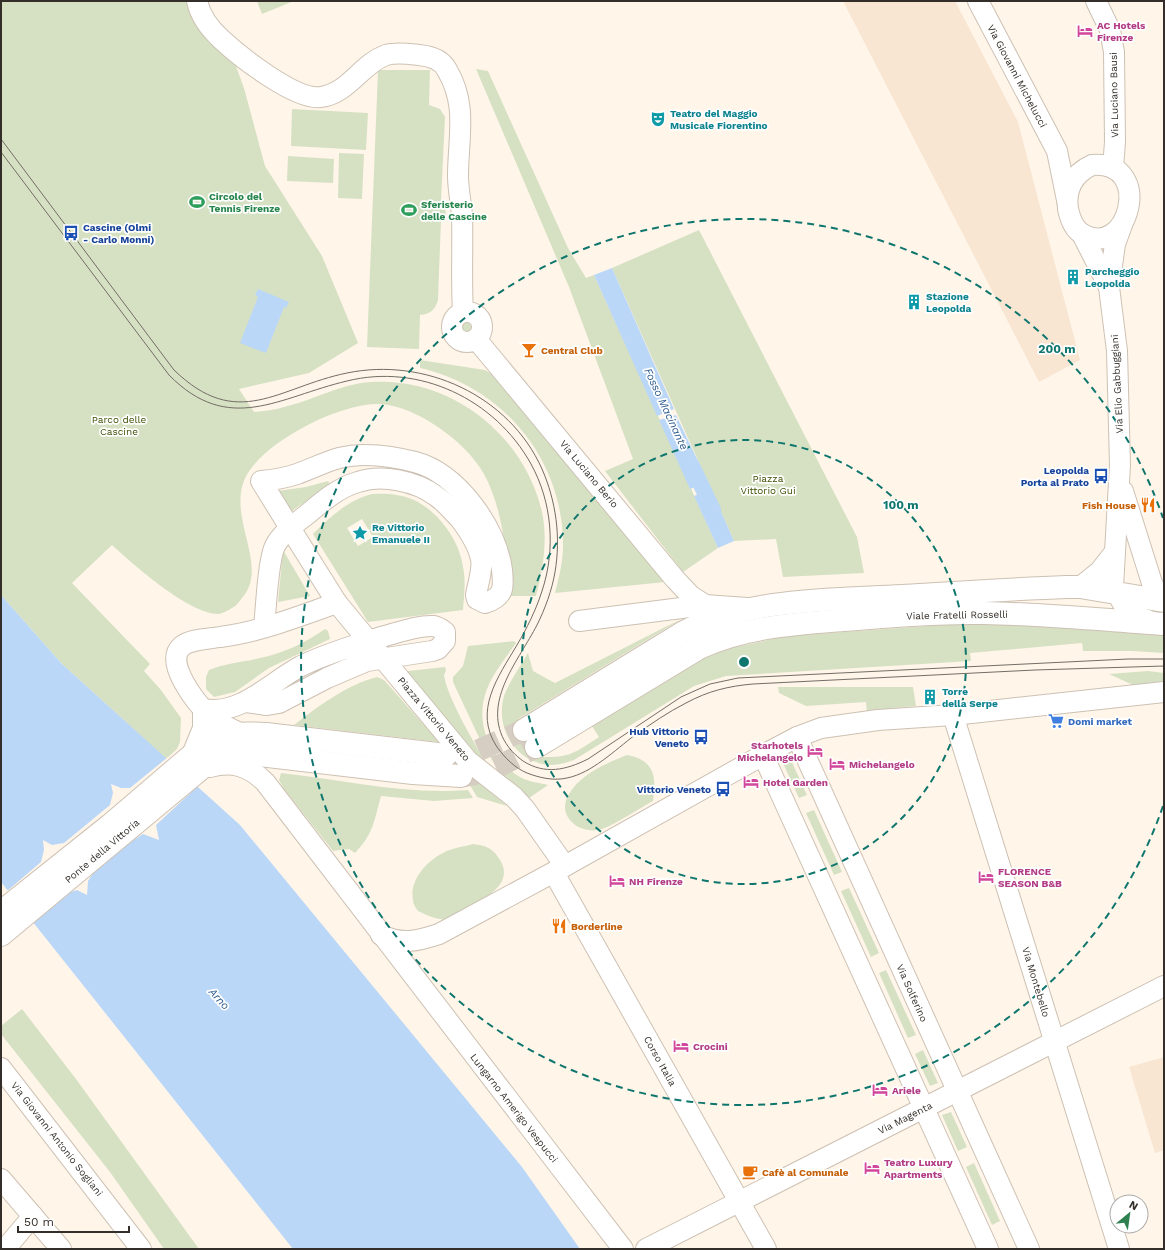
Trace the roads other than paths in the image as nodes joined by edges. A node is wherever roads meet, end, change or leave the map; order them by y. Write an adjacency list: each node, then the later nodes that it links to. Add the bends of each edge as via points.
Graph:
1 (197, 1): 19 (street, Via Luciano Berio, via 200,11 220,38 279,82 309,96 322,97 346,86 374,61 387,55 424,56 442,63 458,92 461,106 458,177 462,215 463,312 453,321 454,334 467,342 476,339 675,579)
2 (978, 1): 4 (street, Via Giovanni Michelucci)
3 (1096, 1): 6 (street, Via Luciano Bausi, via 1110,30 1114,52 1116,142)
4 (1057, 151): 5 (street, via 1080,164); 7 (street, Via Giovanni Michelucci)
5 (1092, 165): 6 (street); 7 (street, via 1081,171 1073,180)
6 (1113, 168): 8 (street, via 1124,179 1130,194 1129,209)
7 (1067, 200): 9 (street, via 1071,220)
8 (1122, 225): 9 (street, via 1111,234 1102,237); 10 (street, Via Elio Gabbuggiani, via 1115,244)
9 (1082, 234): 10 (street, Via Elio Gabbuggiani)
10 (1109, 287): 11 (street, Via Elio Gabbuggiani, via 1116,351)
11 (1120, 481): 13 (street, Via Elio Gabbuggiani); 16 (street, Via Elio Gabbuggiani, via 1152,583)
12 (290, 528): 12 (street, Piazza Vittorio Veneto, via 340,490 358,482 385,479 411,484 428,490 442,500 474,539 482,561 477,599 486,604 502,591 500,560 494,539 484,520 446,478 429,466 384,456 341,457 295,474 261,481); 18 (street, Piazza Vittorio Veneto); 23 (street, Piazza Vittorio Veneto, via 273,551)
13 (1114, 553): 14 (street, via 1100,571); 15 (street, Via Elio Gabbuggiani, via 1113,587)
14 (1080, 587): 15 (main road, Viale Fratelli Rosselli); 20 (main road, Viale Fratelli Rosselli, via 1006,589)
15 (1116, 593): 17 (main road, Viale Fratelli Rosselli); 22 (street, Via Elio Gabbuggiani, via 1130,612 1144,620)
16 (1164, 598)
17 (1164, 601)
18 (337, 603): 23 (street, Piazza Vittorio Veneto); 24 (street, Piazza Vittorio Veneto)
19 (704, 605): 20 (street); 21 (street)
20 (753, 608): 22 (main road, Viale Fratelli Rosselli, via 710,620 682,633 530,739 699,648 728,636 750,631 798,624 957,613 1020,614)
21 (579, 621)
22 (1160, 624)
23 (264, 627): 28 (street, Piazza Vittorio Veneto, via 190,642 178,651 178,673)
24 (368, 640): 25 (street, Piazza Vittorio Veneto); 25 (street, via 434,626 445,632 445,641 438,649); 27 (street, via 330,652 301,666)
25 (383, 658): 27 (street, via 367,661 327,678 279,703 267,705); 36 (street, Piazza Vittorio Veneto, via 468,761 525,809)
26 (1164, 692): 29 (street)
27 (246, 702): 28 (street, via 217,711)
28 (203, 709): 30 (street, Piazza Vittorio Veneto, via 216,721); 32 (street)
29 (953, 715): 31 (street, via 878,720 821,728); 40 (street, Via Montebello)
30 (242, 734): 32 (main road, Piazza Vittorio Veneto, via 220,736); 33 (main road, Piazza Vittorio Veneto, via 266,734)
31 (797, 737): 34 (street); 42 (street, Via Solferino)
32 (207, 754): 35 (main road, Piazza Vittorio Veneto, via 265,755 413,773); 37 (main road, Ponte della Vittoria, via 110,825); 38 (street, via 230,764 243,766 265,782)
33 (446, 755)
34 (763, 755): 36 (street); 43 (street)
35 (461, 776)
36 (560, 870): 38 (street, via 439,934 407,942 398,942); 45 (street, Corso Italia)
37 (3, 926)
38 (381, 935): 50 (street, Lungarno Amerigo Vespucci)
39 (1164, 986): 40 (street, Via Magenta)
40 (1054, 1042): 42 (street, Via Magenta); 55 (street, Via Montebello)
41 (1, 1068): 47 (street, Via Giovanni Antonio Sogliani)
42 (957, 1091): 43 (street, Via Magenta); 54 (street, Via Solferino)
43 (924, 1108): 45 (street, Via Magenta); 53 (street)
44 (1, 1180): 46 (street)
45 (739, 1202): 51 (street, Via Magenta); 52 (street, Corso Italia)
46 (33, 1216): 48 (street); 49 (street)
47 (139, 1248)
48 (4, 1249)
49 (61, 1249)
50 (623, 1249)
51 (646, 1249)
52 (766, 1249)
53 (988, 1249)
54 (1028, 1249)
55 (1119, 1249)

